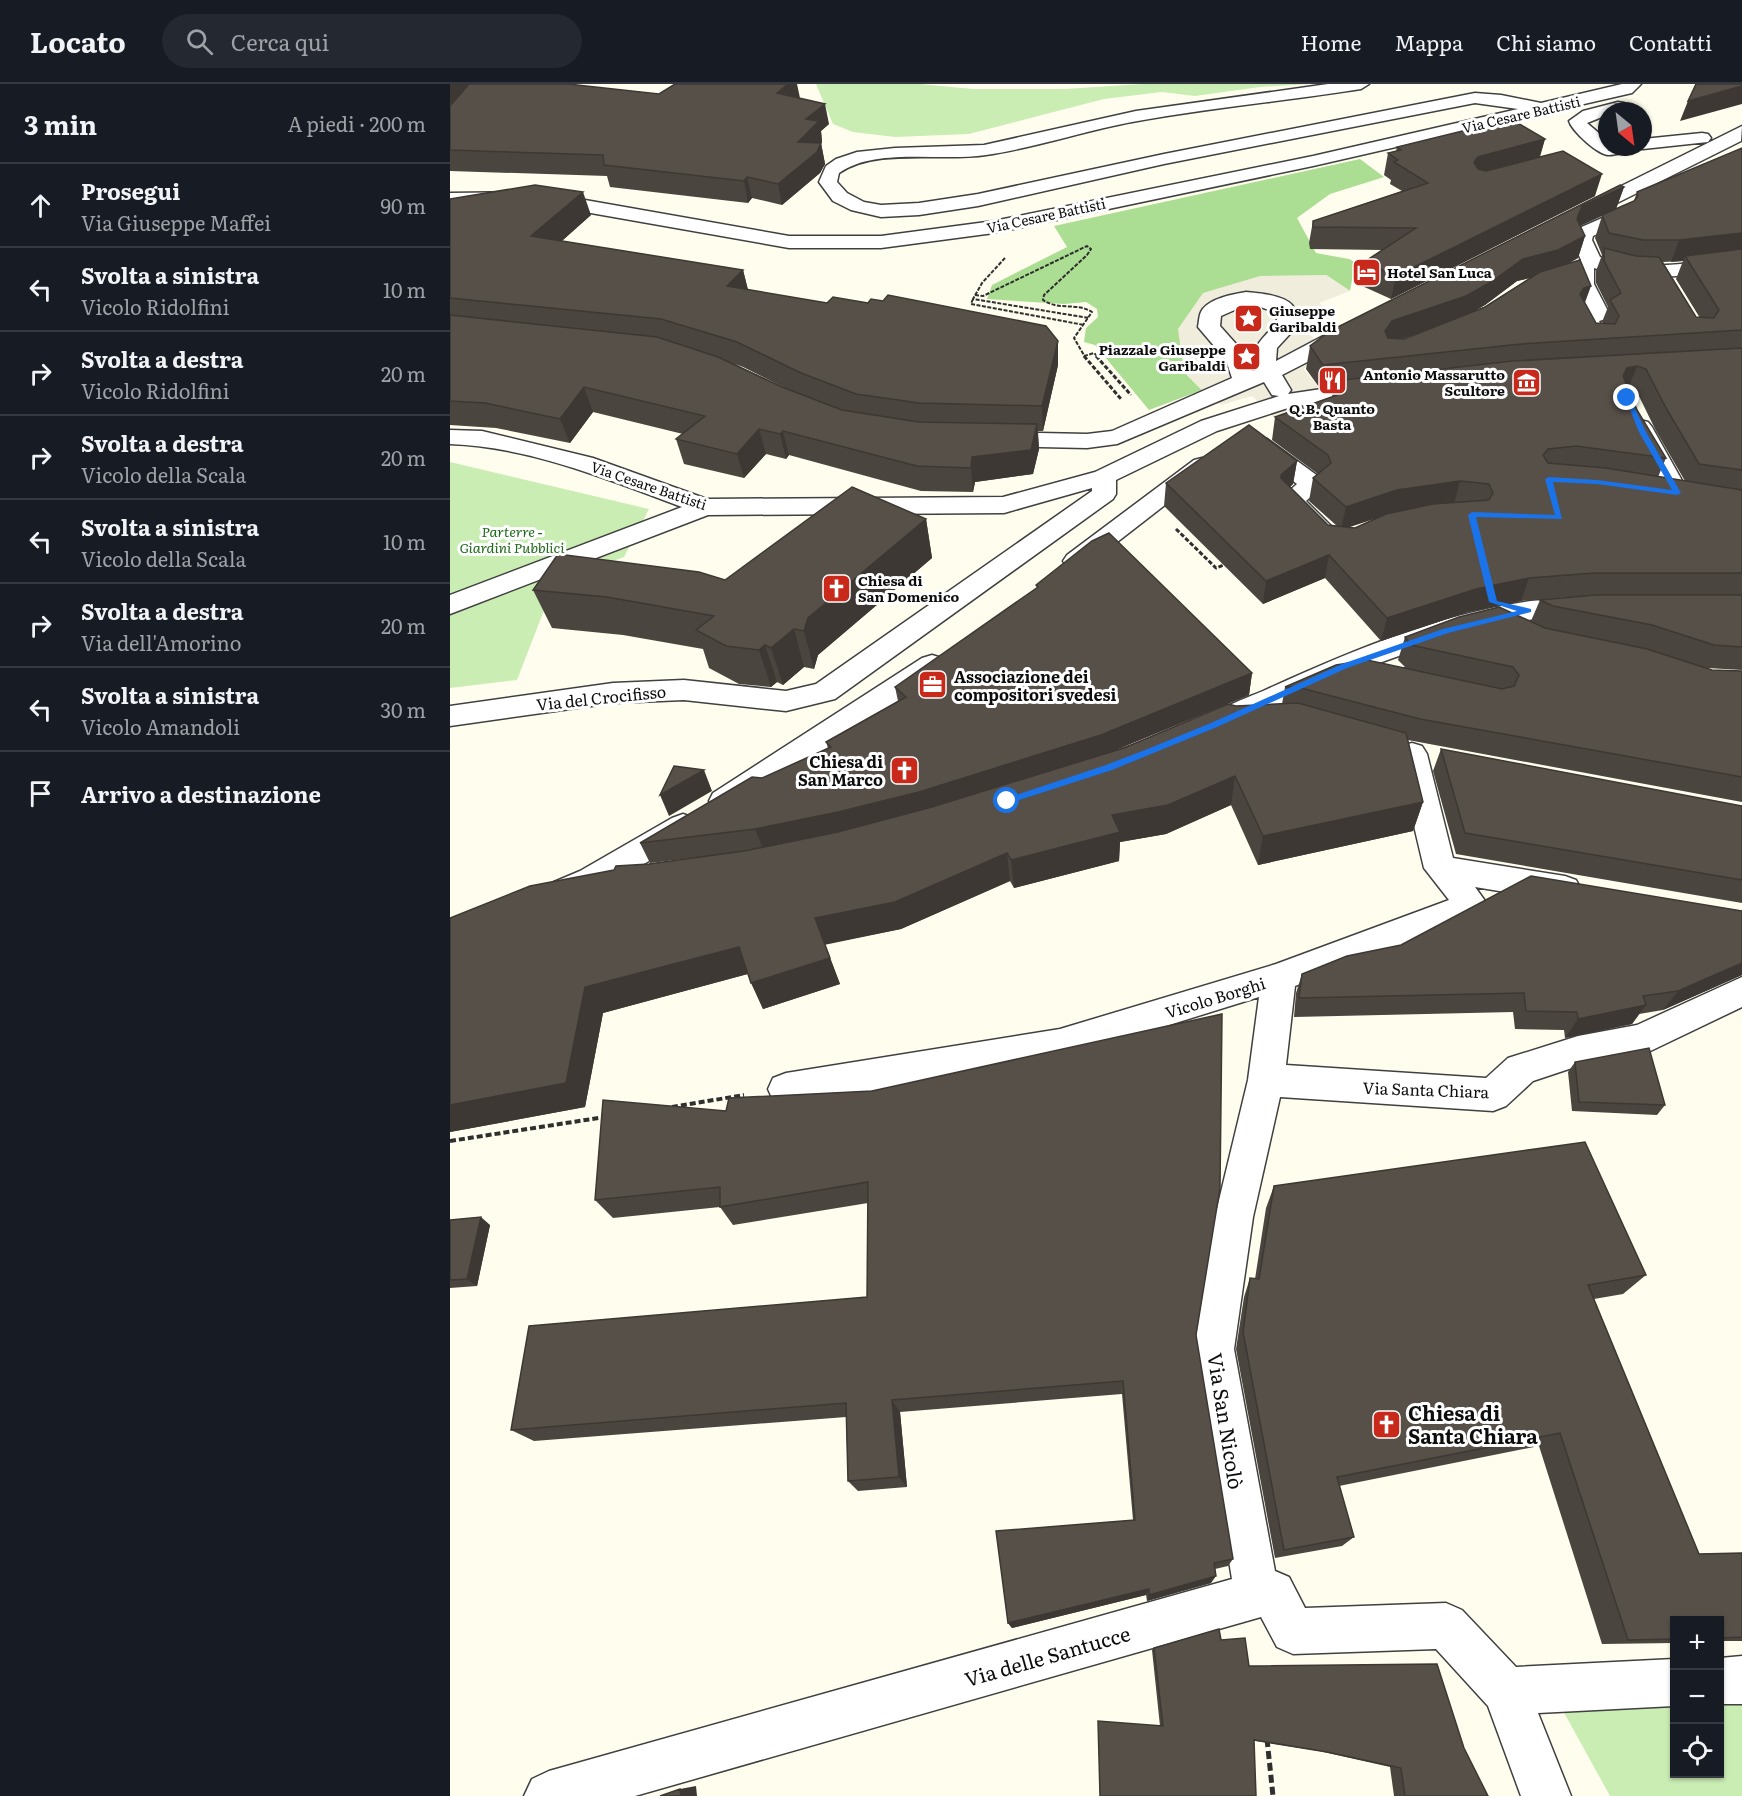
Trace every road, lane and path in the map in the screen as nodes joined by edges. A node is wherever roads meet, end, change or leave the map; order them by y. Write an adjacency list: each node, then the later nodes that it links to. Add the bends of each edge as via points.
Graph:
1 (1361, 84): 4 (street, via 1122,118 968,152 859,157 831,171 828,182 840,197 858,207 881,211 919,209 1475,98 1501,99)
2 (1636, 92): 3 (street); 4 (street, Via Cesare Battisti, via 1626,89)
3 (1616, 102)
4 (1544, 109): 12 (street, Via Cesare Battisti, via 994,227 881,242 789,242 568,203 527,198)
5 (1598, 111): 7 (street, via 1578,121 1580,128)
6 (1742, 131): 14 (street)
7 (1598, 138)
8 (1702, 138): 9 (street)
9 (1652, 143)
10 (1598, 153): 11 (street)
11 (1587, 156)
12 (450, 199)
13 (1637, 208): 17 (street, via 1584,233)
14 (1564, 222)
15 (1742, 262): 18 (street)
16 (998, 266): 20 (path)
17 (1587, 267): 18 (street); 24 (street, via 1584,284 1599,315 1585,315)
18 (1659, 271): 19 (street)
19 (1670, 289)
20 (974, 297): 21 (path); 21 (path, via 1087,246 1091,249 1088,255 1043,300 1060,308 1087,307 1092,312); 23 (path, via 971,304)
21 (1090, 318): 23 (path)
22 (1371, 320): 26 (street)
23 (1084, 325): 25 (path, via 1074,338)
24 (1598, 340)
25 (1084, 356): 28 (path, via 1094,353); 29 (path)
26 (1270, 373): 27 (street); 27 (street, via 1265,366 1266,347 1288,323 1283,308 1258,298 1228,301 1211,313 1209,327 1237,359); 30 (street)
27 (1244, 381): 33 (street, via 1117,437 1087,441)
28 (1134, 399)
29 (1124, 402)
30 (1276, 404): 34 (street, Via Cesare Battisti, via 1386,387 1361,401); 35 (street, Via Cesare Battisti, via 1209,426)
31 (1633, 410): 36 (street, via 1688,495)
32 (450, 438): 38 (street, Via Cesare Battisti, via 482,438 585,463)
33 (969, 438)
34 (1235, 443): 37 (street); 39 (street, via 1313,484 1291,500)
35 (1104, 477): 38 (street, Via Cesare Battisti, via 1004,506); 49 (street, Via del Crocifisso, via 1104,494 825,692 786,701 684,690 613,693)
36 (1647, 489)
37 (1149, 503): 40 (path, via 1216,568); 41 (street)
38 (705, 507): 42 (street)
39 (1333, 540)
40 (1236, 559)
41 (1058, 575)
42 (450, 605)
43 (1608, 606): 44 (street, via 1528,610)
44 (1493, 618): 45 (street); 47 (street)
45 (1528, 636)
46 (956, 649): 54 (street, via 748,787)
47 (1344, 666): 48 (street); 50 (street, via 1205,729)
48 (1386, 676)
49 (450, 716)
50 (1292, 721)
51 (1415, 754): 52 (street, Vicolo Borghi)
52 (1440, 868): 55 (street); 57 (street, Vicolo Borghi, via 1472,905)
53 (643, 878): 54 (street)
54 (591, 880): 56 (street)
55 (1591, 893)
56 (537, 902)
57 (1279, 977): 59 (street, Via San Nicolò); 60 (street, Vicolo Borghi, via 1060,1044)
58 (1742, 991): 59 (street, Via Santa Chiara, via 1642,1040 1578,1051 1521,1069 1493,1095)
59 (1266, 1080): 64 (street, Via San Nicolò, via 1234,1216 1214,1349)
60 (786, 1089): 61 (path)
61 (670, 1107)
62 (612, 1116): 63 (path)
63 (450, 1141)
64 (1257, 1595): 68 (street, via 1274,1593 1293,1631 1446,1626); 70 (street, Via delle Santucce)
65 (1742, 1680): 66 (street)
66 (1724, 1681)
67 (1670, 1683): 68 (street)
68 (1506, 1690): 72 (street)
69 (1267, 1732): 71 (path)
70 (549, 1796)
71 (1273, 1796)
72 (1546, 1796)

